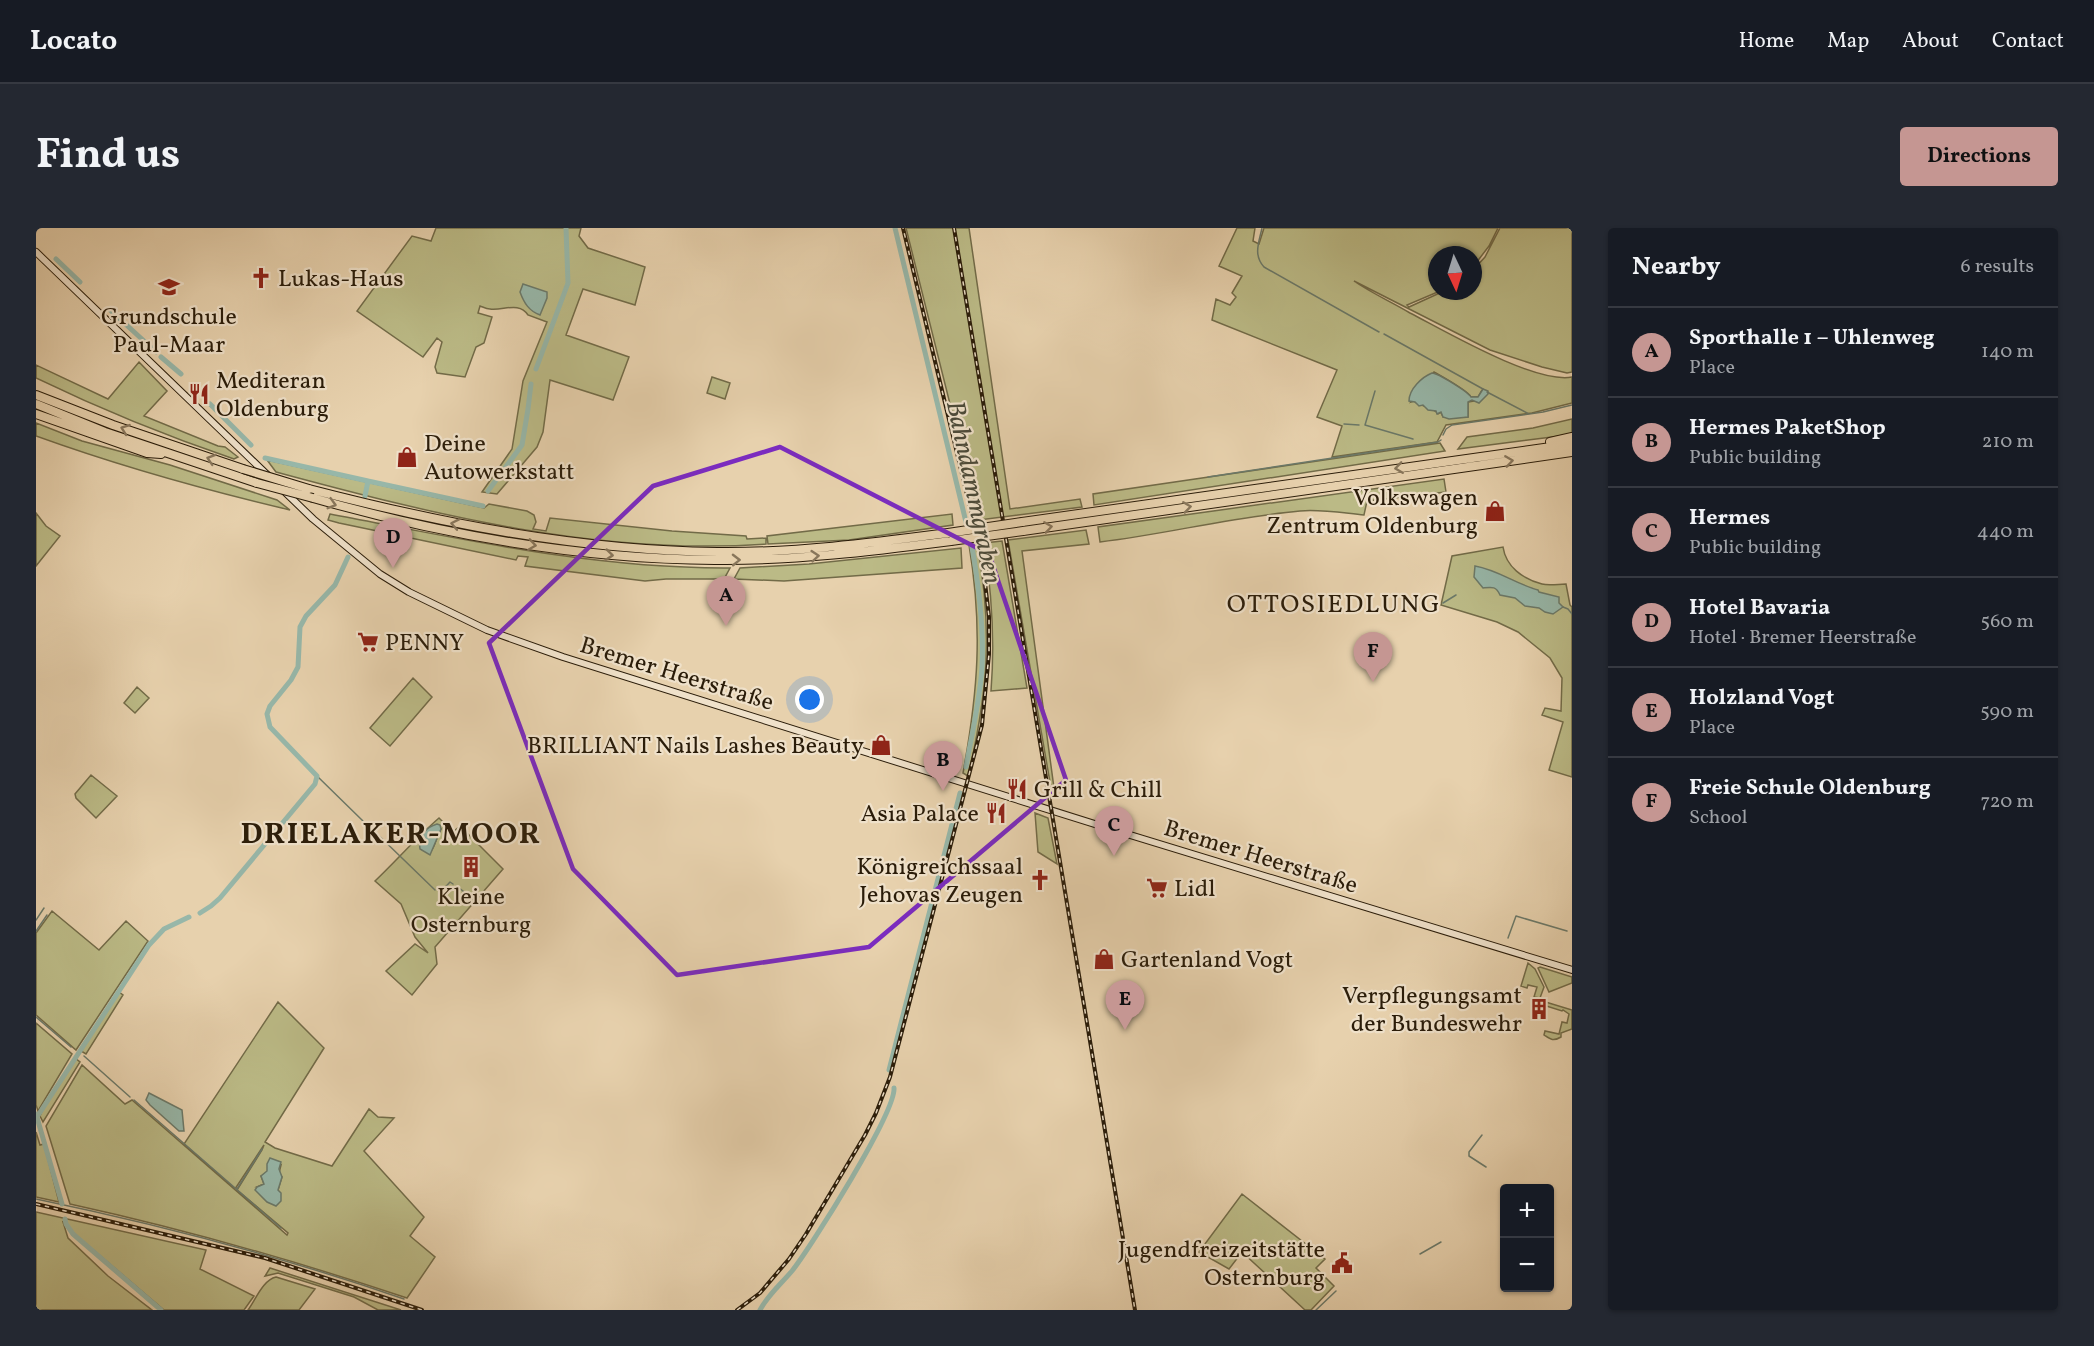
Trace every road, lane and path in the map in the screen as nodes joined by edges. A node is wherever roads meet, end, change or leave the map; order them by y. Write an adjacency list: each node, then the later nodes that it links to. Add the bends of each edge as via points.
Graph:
1 (36, 252): 16 (street, Bremer Heerstraße, via 314,519 380,574 479,626 542,650 905,765)
2 (36, 392): 15 (highway, one-way to 2, bridge, via 309,489 243,469 63,406)
3 (36, 404): 9 (highway)
4 (36, 414): 9 (highway, via 147,453)
5 (1572, 437): 8 (highway, via 1509,448)
6 (1572, 444): 8 (highway)
7 (1572, 452): 10 (highway)
8 (1496, 454): 12 (highway)
9 (171, 455): 15 (highway, one-way to 15, bridge, via 257,483 420,525)
10 (1547, 456): 11 (highway); 12 (highway, one-way to 10)
11 (1572, 457)
12 (1470, 462): 13 (highway)
13 (1108, 514): 14 (highway, via 1069,515); 14 (highway, one-way to 13, via 1073,524)
14 (1023, 526): 15 (highway, bridge, via 868,551 756,556 614,556)
15 (513, 538)
16 (1572, 970)

